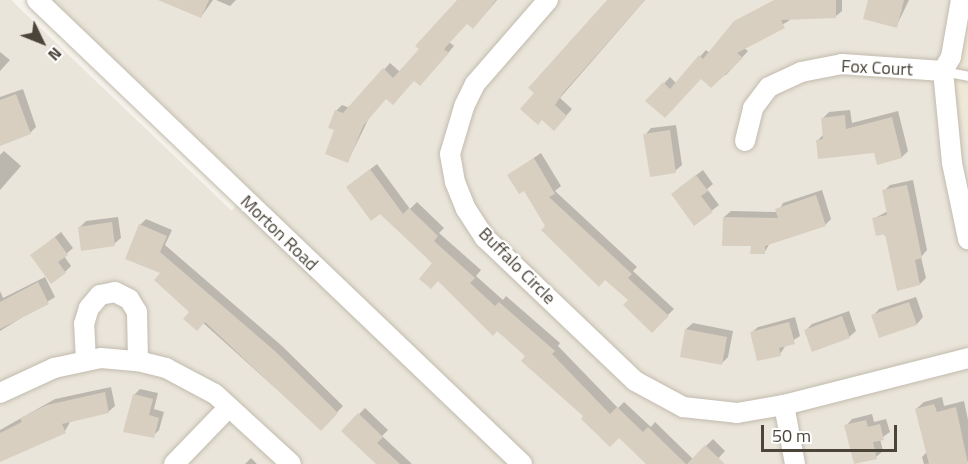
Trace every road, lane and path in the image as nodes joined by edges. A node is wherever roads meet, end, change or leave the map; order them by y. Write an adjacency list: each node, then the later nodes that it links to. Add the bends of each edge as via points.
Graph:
1 (37, 0): 16 (street, Morton Road)
2 (548, 0): 12 (street, Buffalo Circle, via 483,73 464,107 450,154 466,209 485,238 635,381 659,396 706,412 737,413)
3 (962, 0): 4 (street, via 951,57)
4 (943, 71): 5 (lane); 6 (street, Fox Court, via 842,64 801,72 769,87 753,108); 7 (street, via 952,163)
5 (968, 76)
6 (745, 141)
7 (968, 239)
8 (968, 358): 12 (street, Buffalo Circle)
9 (86, 360): 10 (street); 10 (street, via 84,324 89,308 100,295 115,292 129,299 137,312); 11 (street, via 32,375)
10 (138, 361): 13 (street, via 192,380)
11 (0, 393)
12 (784, 405): 17 (street)
13 (229, 407): 14 (street); 15 (street)
14 (174, 464)
15 (291, 464)
16 (522, 464)
17 (795, 464)

